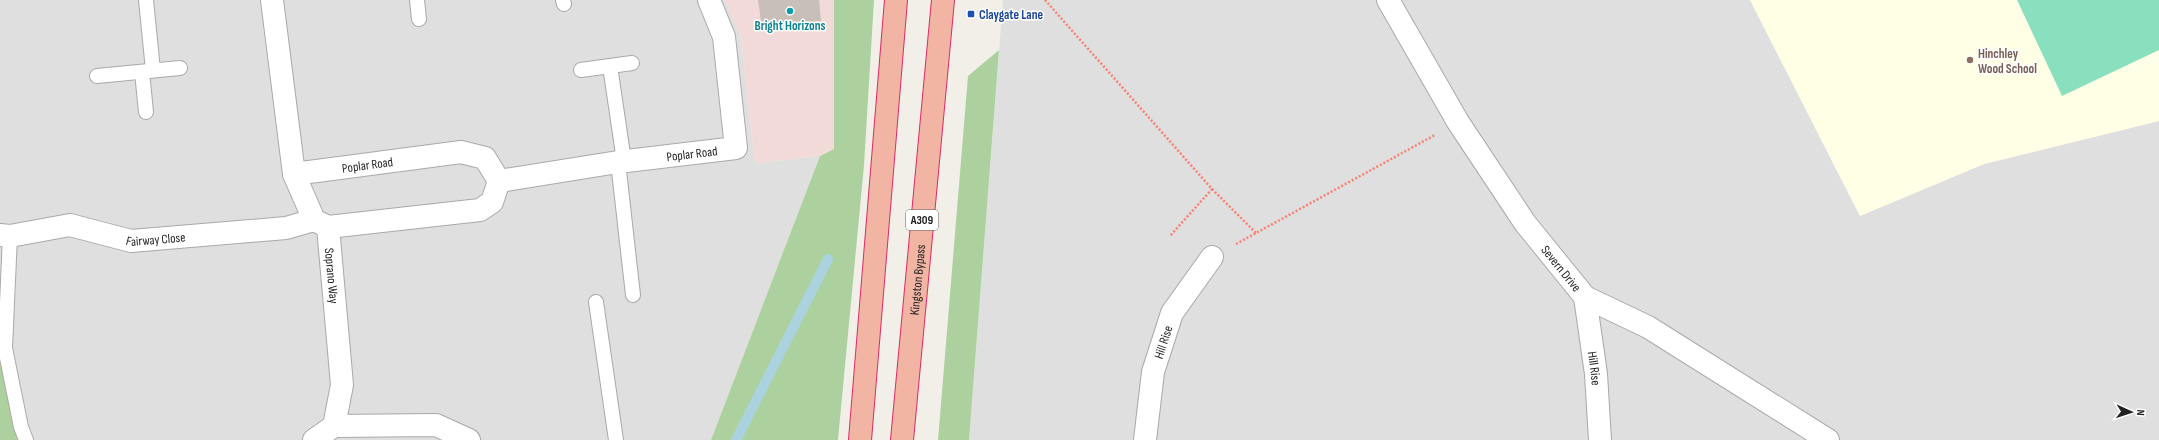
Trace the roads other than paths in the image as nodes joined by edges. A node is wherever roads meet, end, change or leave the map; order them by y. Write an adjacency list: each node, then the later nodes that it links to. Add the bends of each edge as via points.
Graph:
1 (146, 0): 13 (lane)
2 (272, 0): 17 (street, Soprano Way)
3 (417, 0): 8 (lane)
4 (709, 0): 16 (street, Poplar Road, via 724,37 736,148)
5 (896, 0): 30 (highway)
6 (943, 0): 31 (highway, Kingston Bypass / A309)
7 (1388, 0): 23 (street, Severn Drive, via 1458,122 1525,223)
8 (419, 19)
9 (632, 64): 10 (lane)
10 (610, 66): 12 (lane); 16 (lane)
11 (180, 68): 13 (lane)
12 (581, 70)
13 (148, 71): 14 (lane); 15 (lane)
14 (97, 76)
15 (146, 112)
16 (621, 162): 18 (street, Poplar Road); 22 (lane)
17 (294, 174): 18 (street, Poplar Road, via 461,152 485,158); 19 (street, Soprano Way)
18 (499, 181): 19 (street, via 492,202 480,210)
19 (321, 224): 20 (street, Fairway Close, via 131,241 70,225); 25 (street, Soprano Way, via 342,385)
20 (5, 235): 26 (lane, via 5,348)
21 (1212, 256): 32 (street, Hill Rise, via 1172,313 1153,372)
22 (633, 294)
23 (1585, 297): 33 (street, Hill Rise, via 1596,374); 34 (street, Severn Drive, via 1648,327)
24 (596, 302): 29 (lane)
25 (334, 426): 27 (street); 28 (street, via 436,425)
26 (26, 440)
27 (314, 440)
28 (469, 440)
29 (616, 440)
30 (860, 440)
31 (902, 440)
32 (1145, 440)
33 (1600, 440)
34 (1828, 440)

